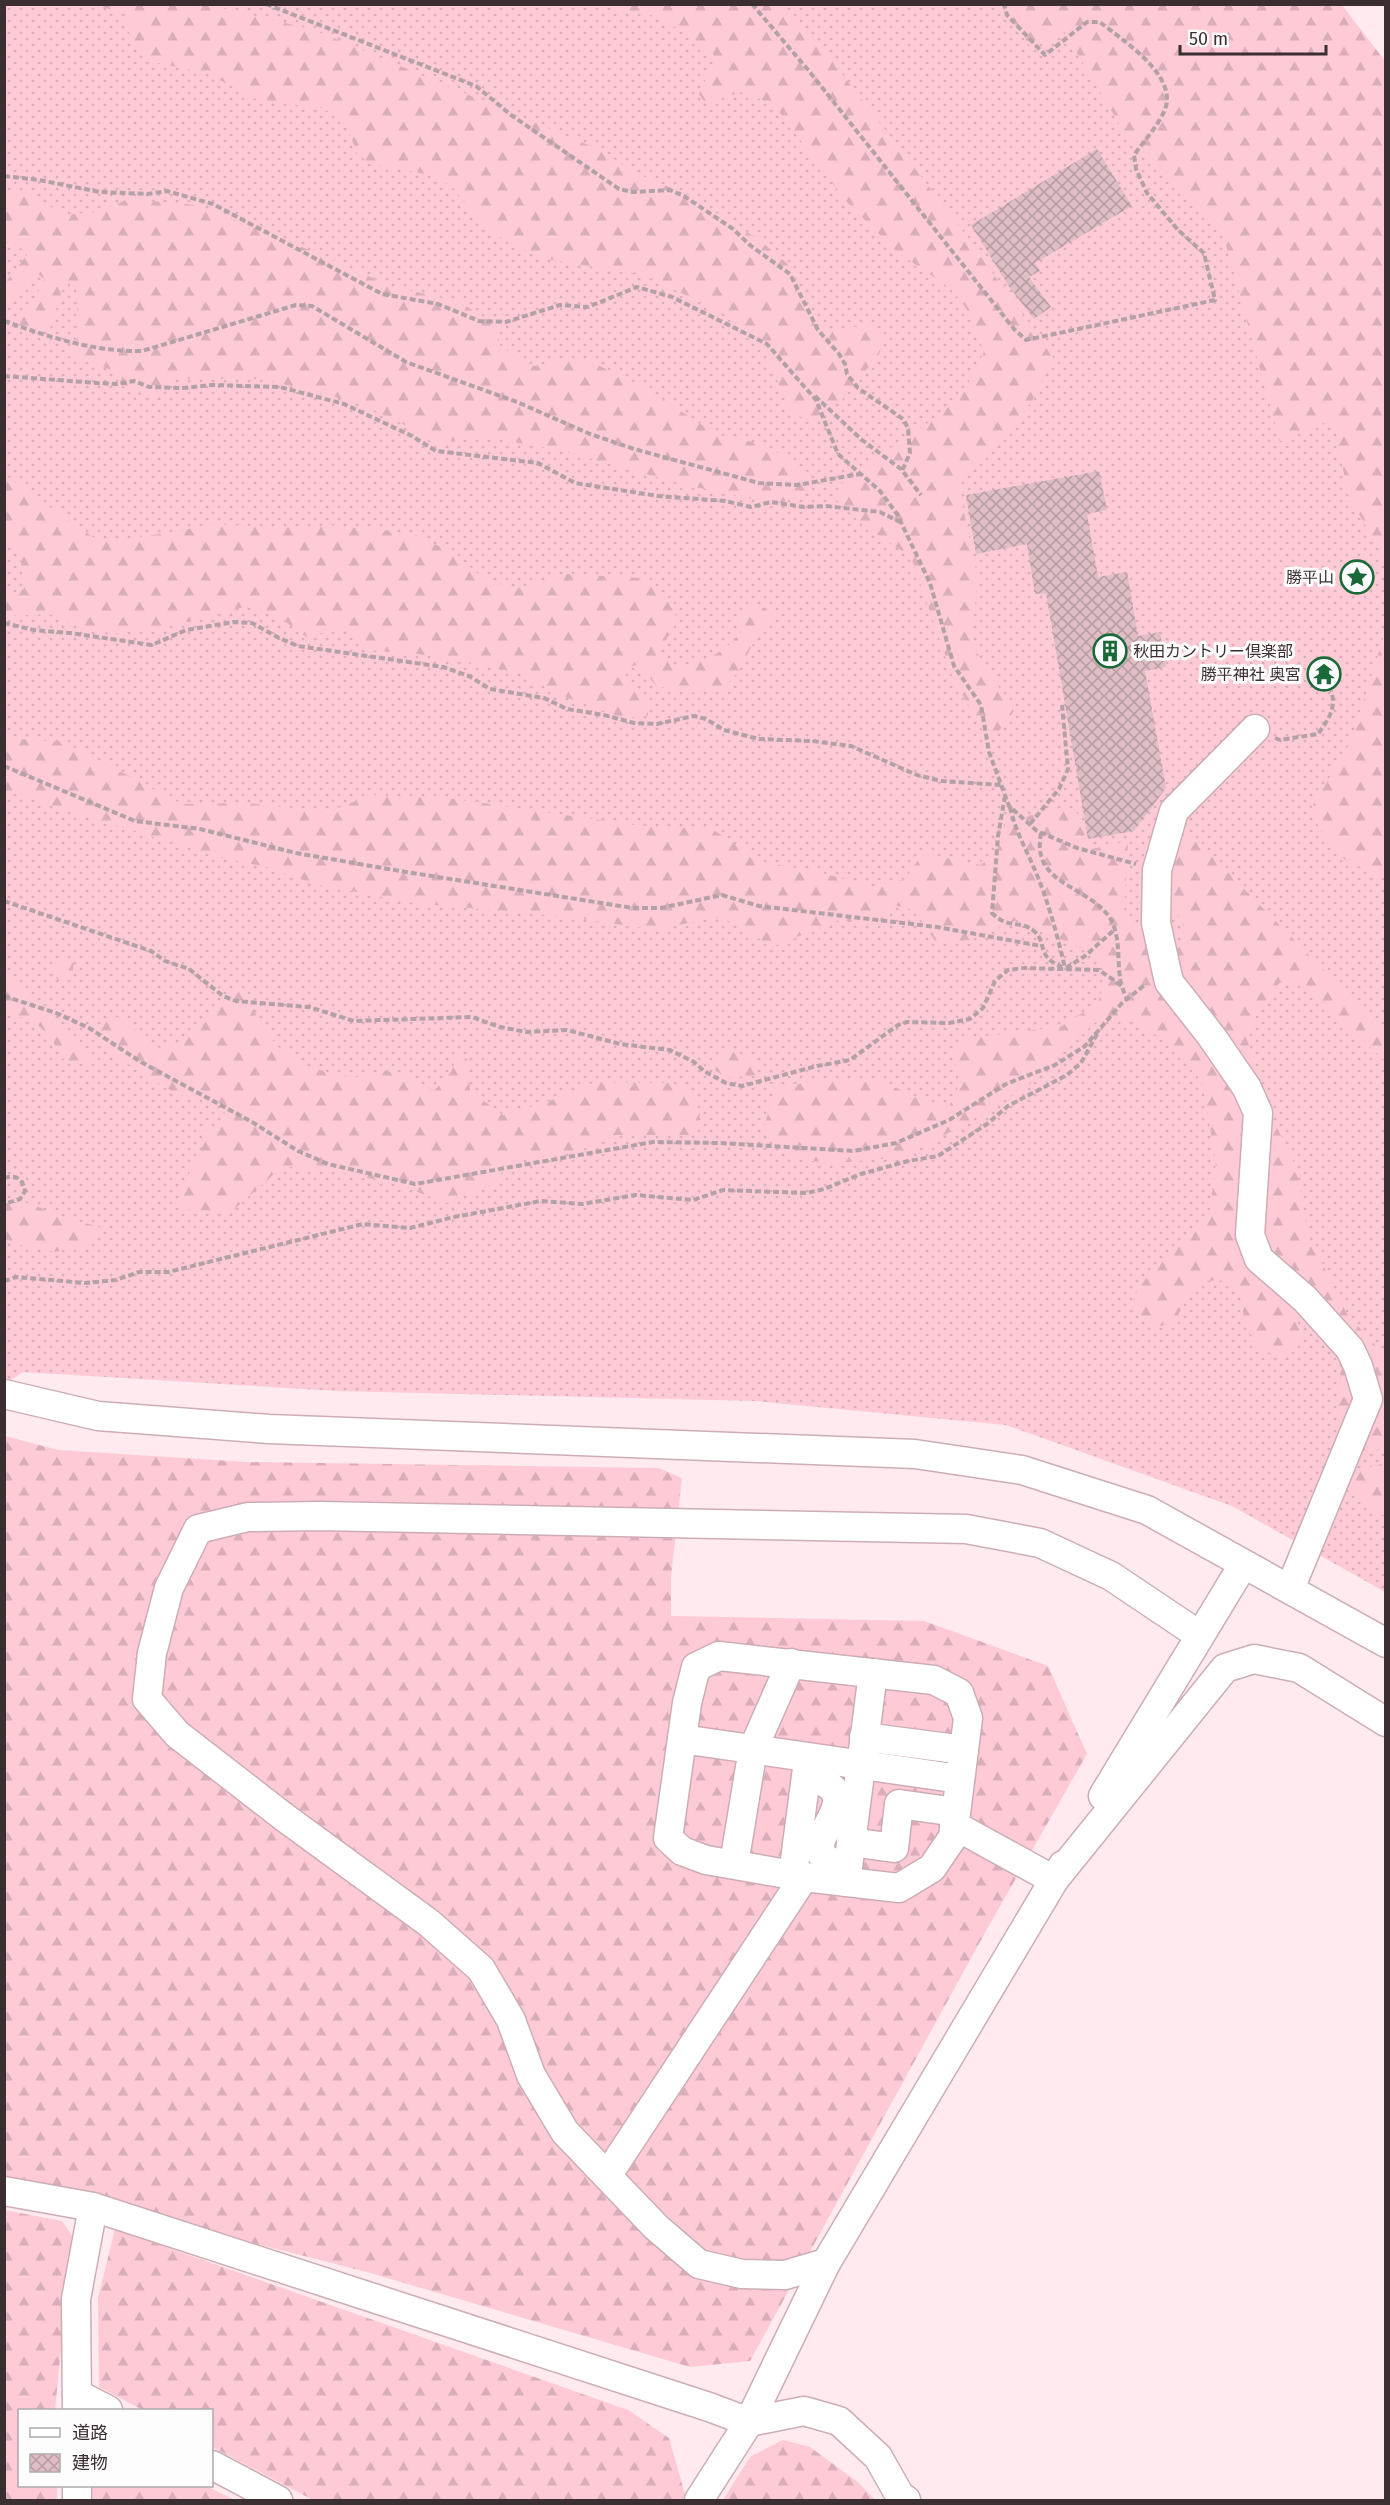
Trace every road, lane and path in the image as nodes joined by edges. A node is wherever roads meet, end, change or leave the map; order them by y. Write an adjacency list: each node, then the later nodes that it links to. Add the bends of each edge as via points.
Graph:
1 (267, 4): 8 (path, via 476,86 619,189 670,190 733,229 790,274 818,330 839,354 847,374 858,388 903,420 908,428 910,453)
2 (752, 4): 3 (path, via 1026,340 1215,300 1204,253 1147,193 1136,169 1134,155 1167,101 1161,75 1100,22 1087,22 1046,55 1007,15)
3 (1004, 4)
4 (4, 176): 7 (path, via 100,192 167,191 213,204 382,294 438,304 479,321 506,322 560,305 588,307 637,286 672,297 767,344)
5 (4, 321): 9 (path, via 60,341 142,351 296,305 312,306 406,362 634,449 759,483 797,485)
6 (4, 376): 11 (path, via 97,383 134,381 160,388 280,387 344,404 436,451 538,463 575,483 751,507 771,502 880,512)
7 (808, 389): 8 (path, via 861,440); 9 (path, via 838,454)
8 (903, 471): 10 (path)
9 (861, 474): 11 (path, via 880,491)
10 (921, 495)
11 (901, 522): 17 (path, via 930,583 954,666 981,705 989,753)
12 (4, 624): 17 (path, via 152,645 186,630 252,623 298,646 443,667 490,689 544,698 567,709 634,723 657,724 694,716 724,730 759,739 851,747 940,781)
13 (1330, 691): 15 (path, via 1334,699 1330,717 1318,734 1280,740)
14 (1062, 705): 20 (path, via 1068,769 1059,789)
15 (1255, 729): 22 (street, via 1174,811)
16 (4, 766): 25 (path, via 135,821 200,829 296,853 388,869 633,908 661,908 722,895 759,906 937,927)
17 (1002, 785): 18 (path)
18 (1005, 795): 19 (path); 25 (path, via 992,913 999,921 1031,929 1038,934)
19 (1009, 806): 20 (path); 26 (path, via 1049,908)
20 (1030, 824): 21 (path)
21 (1041, 833): 22 (path, via 1077,848); 24 (path, via 1039,856 1046,867 1107,915)
22 (1157, 870): 27 (street, via 1156,923)
23 (4, 901): 26 (path, via 152,951 165,961 189,969 223,996 236,1000 309,1007 354,1021 472,1017 526,1032 567,1030 620,1044 670,1050 726,1083 742,1086 850,1060 907,1022 970,1019 982,1008 994,981 1008,970)
24 (1114, 929): 26 (path, via 1085,956); 28 (path)
25 (1041, 946): 26 (path, via 1050,962)
26 (1065, 968): 28 (path, via 1099,970)
27 (1167, 971): 30 (path); 37 (street, via 1169,982 1247,1088 1258,1113 1250,1235 1259,1259 1305,1299 1350,1349 1368,1399)
28 (1122, 986): 30 (path)
29 (4, 996): 31 (path, via 89,1028 298,1151 328,1164 415,1184 653,1142 853,1151 896,1143 949,1119 1006,1084 1055,1065 1085,1046)
30 (1127, 999): 31 (path)
31 (1098, 1030): 34 (path, via 1081,1063 1067,1075 1008,1106 938,1156 861,1174 807,1193 723,1190 693,1200 636,1195 582,1204 542,1201 410,1228 363,1224 168,1272 139,1272 116,1280 85,1283 16,1277)
32 (4, 1178): 33 (path, via 18,1178 25,1191 20,1199)
33 (4, 1204)
34 (4, 1281)
35 (4, 1394): 36 (street, via 98,1416 269,1429 915,1454 1022,1470 1147,1510)
36 (1243, 1564): 37 (street); 38 (street)
37 (1290, 1589): 39 (street)
38 (1198, 1635): 54 (street); 55 (street, via 1111,1576 1041,1543 966,1529 320,1516 248,1517 198,1528 169,1588 152,1653 147,1699 177,1734 429,1923 481,1969 511,2020 531,2075 565,2132)
39 (1386, 1643)
40 (791, 1663): 41 (street); 44 (street, via 719,1656 696,1667); 45 (street)
41 (873, 1673): 43 (street); 46 (street, via 934,1680 959,1693 968,1718)
42 (1386, 1722): 54 (street, via 1299,1668 1254,1659 1226,1668)
43 (864, 1737): 46 (street, via 910,1732); 47 (street)
44 (682, 1739): 45 (street); 51 (street, via 668,1838 682,1851)
45 (753, 1749): 48 (street); 51 (street)
46 (964, 1750): 49 (street)
47 (860, 1765): 48 (street); 49 (street); 52 (street)
48 (808, 1768): 52 (street, via 834,1793 837,1807 819,1841 821,1852 832,1864); 53 (street)
49 (960, 1779): 50 (street)
50 (955, 1819): 52 (street, via 953,1837 932,1868 899,1888); 52 (street, via 899,1804 894,1848); 54 (street)
51 (734, 1864): 53 (street)
52 (848, 1864): 53 (street)
53 (799, 1876): 55 (street)
54 (1054, 1880): 58 (street)
55 (607, 2176): 58 (street, via 699,2264 742,2274 785,2276)
56 (4, 2191): 57 (street)
57 (93, 2207): 59 (street, via 76,2299); 61 (street)
58 (826, 2263): 61 (street)
59 (77, 2402): 60 (street)
60 (104, 2409)
61 (749, 2422): 64 (street); 65 (street, via 804,2411 839,2421 878,2457)
62 (213, 2466): 63 (street)
63 (278, 2500)
64 (699, 2500)
65 (906, 2500)

